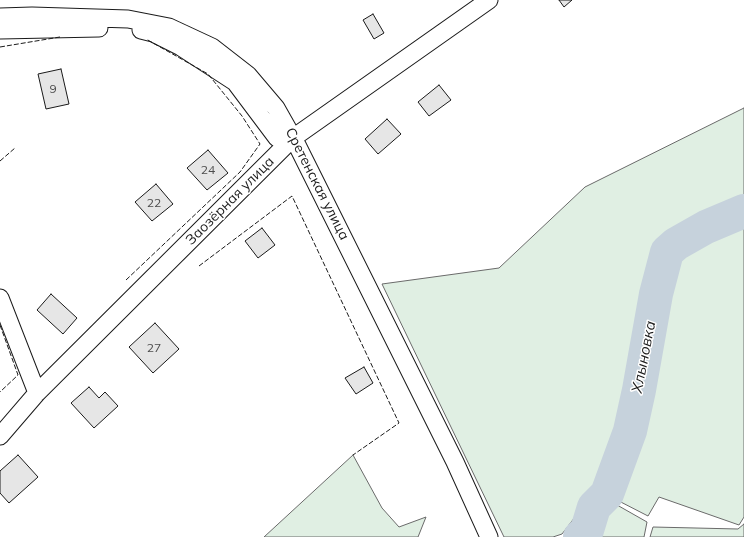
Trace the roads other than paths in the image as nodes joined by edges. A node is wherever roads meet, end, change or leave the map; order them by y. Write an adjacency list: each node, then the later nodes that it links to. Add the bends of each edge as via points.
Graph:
1 (489, 0): 4 (street, Заозёрная улица)
2 (0, 17): 4 (street, Сретенская улица, via 128,19 169,27 212,47 248,75 276,108)
3 (0, 30): 4 (street, via 130,28 153,33 181,46 235,82)
4 (285, 138): 6 (street, Заозёрная улица); 8 (street, Сретенская улица, via 366,281)
5 (0, 298): 6 (street)
6 (37, 393): 7 (street, Заозёрная улица)
7 (0, 436)
8 (489, 537)

